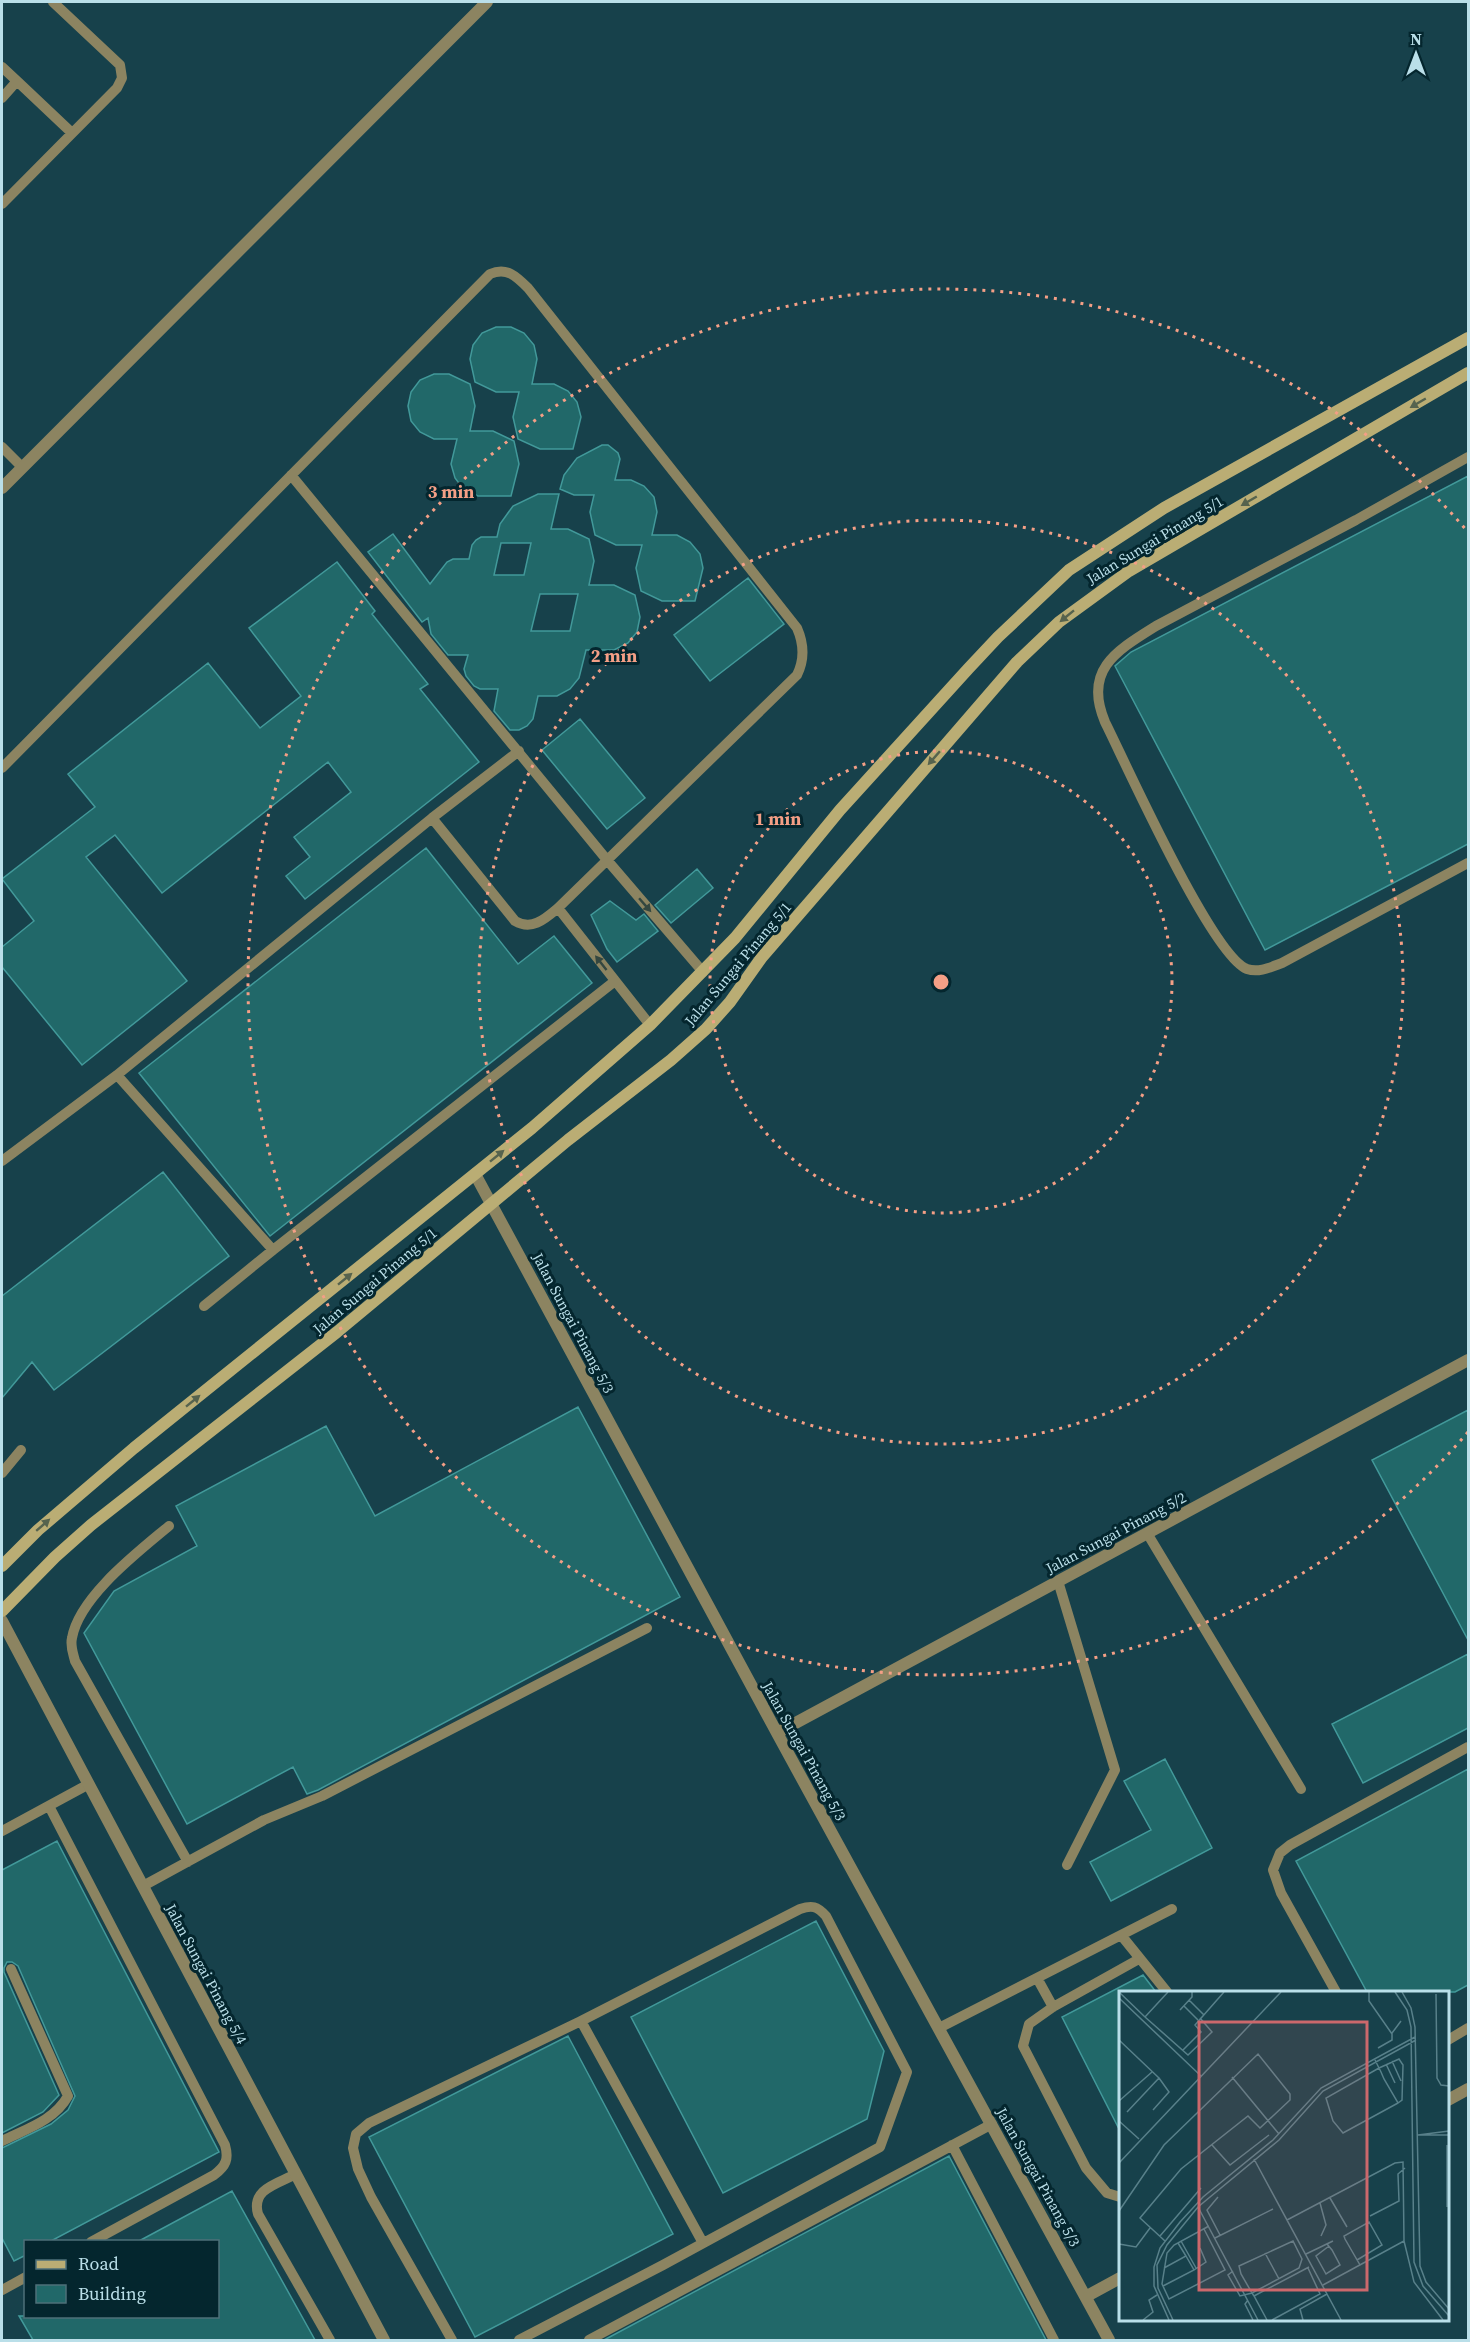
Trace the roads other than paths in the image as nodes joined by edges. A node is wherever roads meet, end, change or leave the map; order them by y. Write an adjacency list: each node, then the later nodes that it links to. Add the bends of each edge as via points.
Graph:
1 (53, 2): 6 (lane, via 122,71 117,88)
2 (487, 2): 12 (street)
3 (2, 67): 4 (lane)
4 (17, 81): 5 (lane); 6 (lane)
5 (2, 98)
6 (72, 133): 7 (lane)
7 (2, 204)
8 (1468, 338): 21 (street, Jalan Sungai Pinang 5/1, via 1164,508 1069,570 960,677 840,810)
9 (1468, 374): 27 (street, Jalan Sungai Pinang 5/1, one-way to 27, via 1129,571 1059,622 1017,662 762,957 705,1029)
10 (2, 447): 12 (lane)
11 (1468, 457): 19 (lane, via 1156,626 1110,659 1097,689 1099,707 1174,863 1223,948 1247,969 1260,970 1282,963)
12 (22, 466): 14 (street)
13 (291, 475): 15 (lane); 16 (lane); 18 (lane, via 490,274 504,270 528,288 802,639 803,654 797,675)
14 (2, 488)
15 (519, 751): 17 (lane); 18 (lane)
16 (2, 768)
17 (432, 818): 20 (lane, via 515,921 525,926 537,924); 24 (lane)
18 (607, 860): 20 (lane); 21 (lane, one-way to 21)
19 (1468, 863)
20 (558, 908): 22 (lane, one-way to 20)
21 (703, 972): 23 (street, Jalan Sungai Pinang 5/1)
22 (615, 981): 23 (lane); 28 (lane)
23 (650, 1025): 26 (street, Jalan Sungai Pinang 5/1, one-way to 23)
24 (117, 1075): 25 (lane); 28 (lane)
25 (2, 1161)
26 (475, 1174): 27 (street, Jalan Sungai Pinang 5/3); 35 (street, Jalan Sungai Pinang 5/1, one-way to 26, via 134,1448)
27 (491, 1204): 37 (street, Jalan Sungai Pinang 5/1, via 337,1332 91,1526); 40 (street, Jalan Sungai Pinang 5/3)
28 (273, 1250): 29 (lane)
29 (204, 1306)
30 (1468, 1360): 34 (street, Jalan Sungai Pinang 5/2)
31 (21, 1449): 32 (lane)
32 (2, 1473)
33 (169, 1526): 46 (lane, via 103,1586 84,1610 71,1640 75,1661)
34 (1148, 1533): 36 (street, Jalan Sungai Pinang 5/2); 43 (lane)
35 (2, 1566)
36 (1058, 1581): 40 (street, Jalan Sungai Pinang 5/2); 47 (lane, via 1115,1770)
37 (2, 1611)
38 (2, 1621): 42 (street, Jalan Sungai Pinang 5/4)
39 (647, 1628): 46 (lane)
40 (777, 1733): 58 (street, Jalan Sungai Pinang 5/3)
41 (1468, 1747): 55 (lane, via 1280,1853 1273,1870 1281,1893)
42 (89, 1784): 44 (lane); 48 (street, Jalan Sungai Pinang 5/4)
43 (1301, 1789)
44 (49, 1806): 45 (lane); 68 (lane, via 228,2154 227,2162 214,2175)
45 (2, 1831)
46 (188, 1862): 48 (lane)
47 (1067, 1865)
48 (143, 1886): 66 (street, Jalan Sungai Pinang 5/4)
49 (1172, 1909): 50 (lane)
50 (1122, 1935): 51 (lane); 53 (lane)
51 (1139, 1959): 54 (lane); 56 (lane)
52 (11, 1969): 64 (lane, via 68,2096 53,2116)
53 (1037, 1978): 56 (lane); 58 (lane)
54 (1166, 1991)
55 (1335, 1991)
56 (1053, 2007): 67 (lane, via 1029,2024 1023,2046 1086,2169 1107,2193)
57 (581, 2021): 69 (lane); 69 (lane, via 800,1909 819,1908 826,1916 907,2072 880,2147); 76 (lane, via 369,2123 356,2134 353,2148 371,2197)
58 (939, 2028): 63 (street, Jalan Sungai Pinang 5/3)
59 (1468, 2028): 60 (lane)
60 (1449, 2039)
61 (1468, 2089): 62 (street)
62 (1449, 2099)
63 (992, 2124): 65 (lane); 73 (street, Jalan Sungai Pinang 5/3)
64 (2, 2141)
65 (952, 2145): 78 (lane); 79 (lane)
66 (296, 2174): 74 (lane, via 262,2192 256,2205); 75 (street, Jalan Sungai Pinang 5/4)
67 (1119, 2197)
68 (93, 2240)
69 (703, 2243): 77 (lane)
70 (24, 2278): 72 (lane)
71 (1119, 2279): 73 (street)
72 (2, 2290)
73 (1086, 2296): 80 (street, Jalan Sungai Pinang 5/3)
74 (330, 2340)
75 (384, 2340)
76 (452, 2340)
77 (519, 2340)
78 (589, 2340)
79 (1054, 2340)
80 (1109, 2340)

